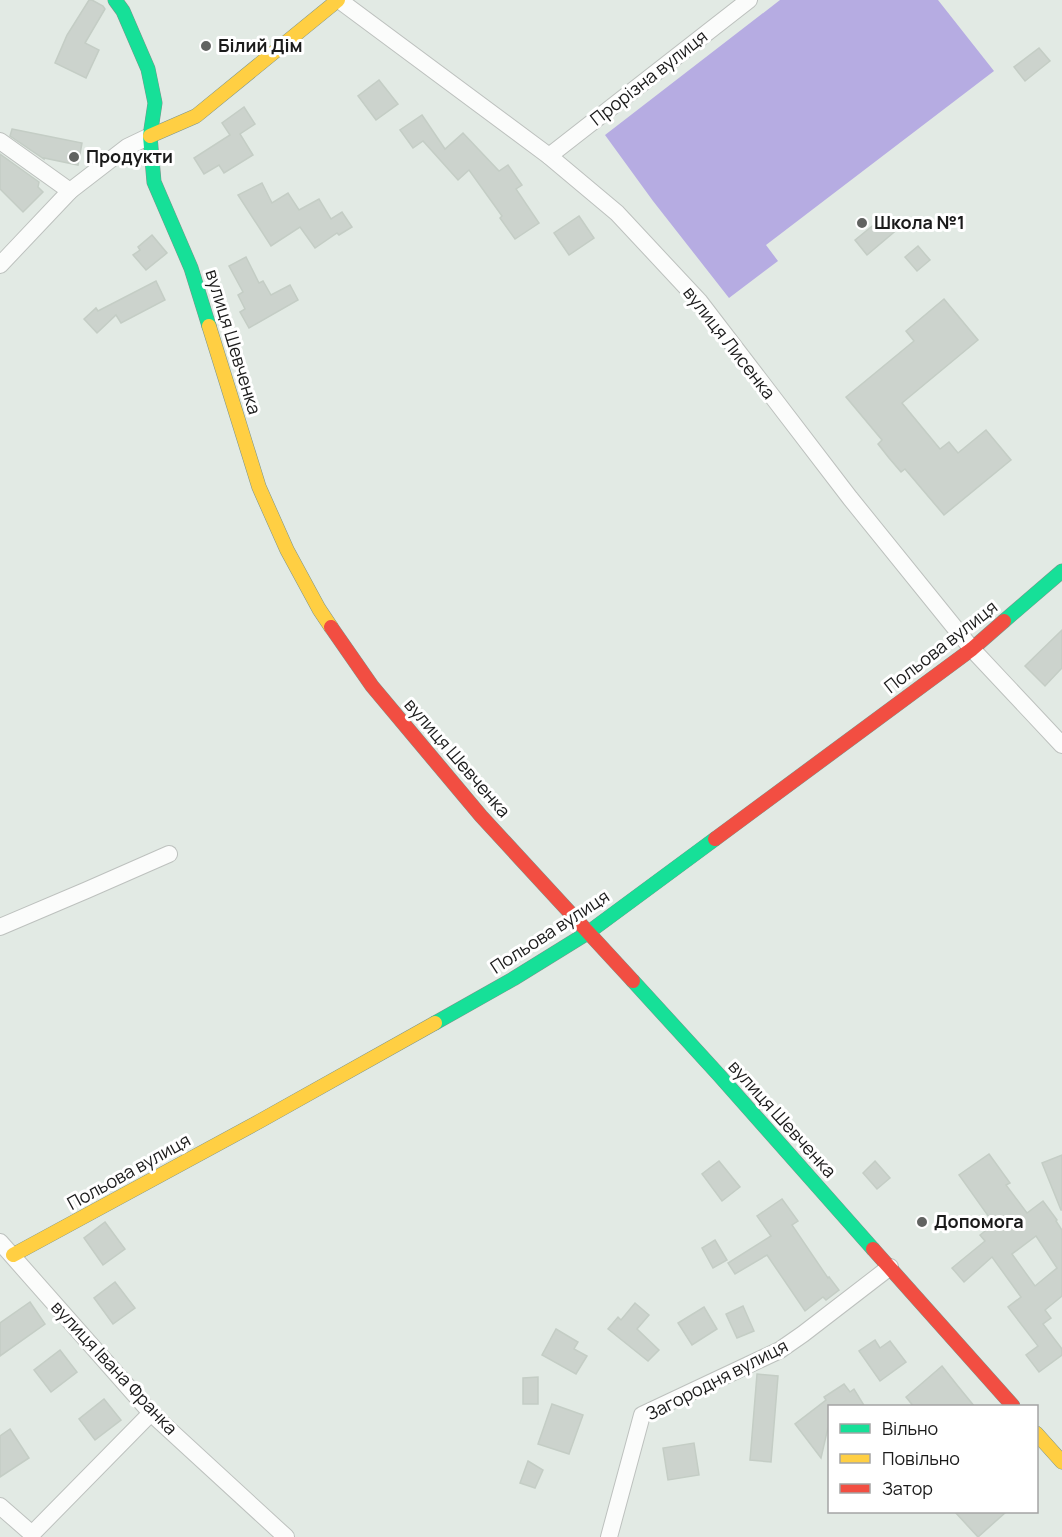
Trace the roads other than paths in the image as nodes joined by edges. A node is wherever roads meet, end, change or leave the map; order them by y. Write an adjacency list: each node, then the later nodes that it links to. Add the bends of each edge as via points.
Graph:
1 (115, 0): 4 (street, вулиця Шевченка, via 148,69 155,103)
2 (338, 0): 4 (street, via 196,116); 6 (street, вулиця Лисенка)
3 (749, 0): 6 (street, Прорізна вулиця)
4 (150, 136): 7 (street, via 127,147); 14 (street, вулиця Шевченка, via 154,182 191,268 259,487 319,609 372,686 481,816)
5 (0, 141): 7 (street)
6 (549, 156): 10 (street, вулиця Лисенка, via 617,213 700,302)
7 (70, 191): 8 (street)
8 (0, 265)
9 (1062, 571): 10 (street, Польова вулиця)
10 (972, 649): 11 (street, вулиця Лисенка); 14 (street, Польова вулиця)
11 (1062, 745)
12 (169, 854): 13 (street)
13 (0, 927)
14 (589, 932): 16 (street, Польова вулиця, via 513,979); 17 (street, вулиця Шевченка)
15 (0, 1242): 16 (street, вулиця Івана Франка)
16 (13, 1256): 19 (street, вулиця Івана Франка)
17 (890, 1267): 18 (street, вулиця Шевченка); 25 (street, Загородня вулиця, via 780,1350 642,1415)
18 (1011, 1405)
19 (151, 1413): 23 (street); 24 (street, вулиця Івана Франка)
20 (1038, 1434): 21 (street)
21 (1062, 1462)
22 (0, 1506): 23 (street)
23 (32, 1536)
24 (286, 1537)
25 (609, 1537)

